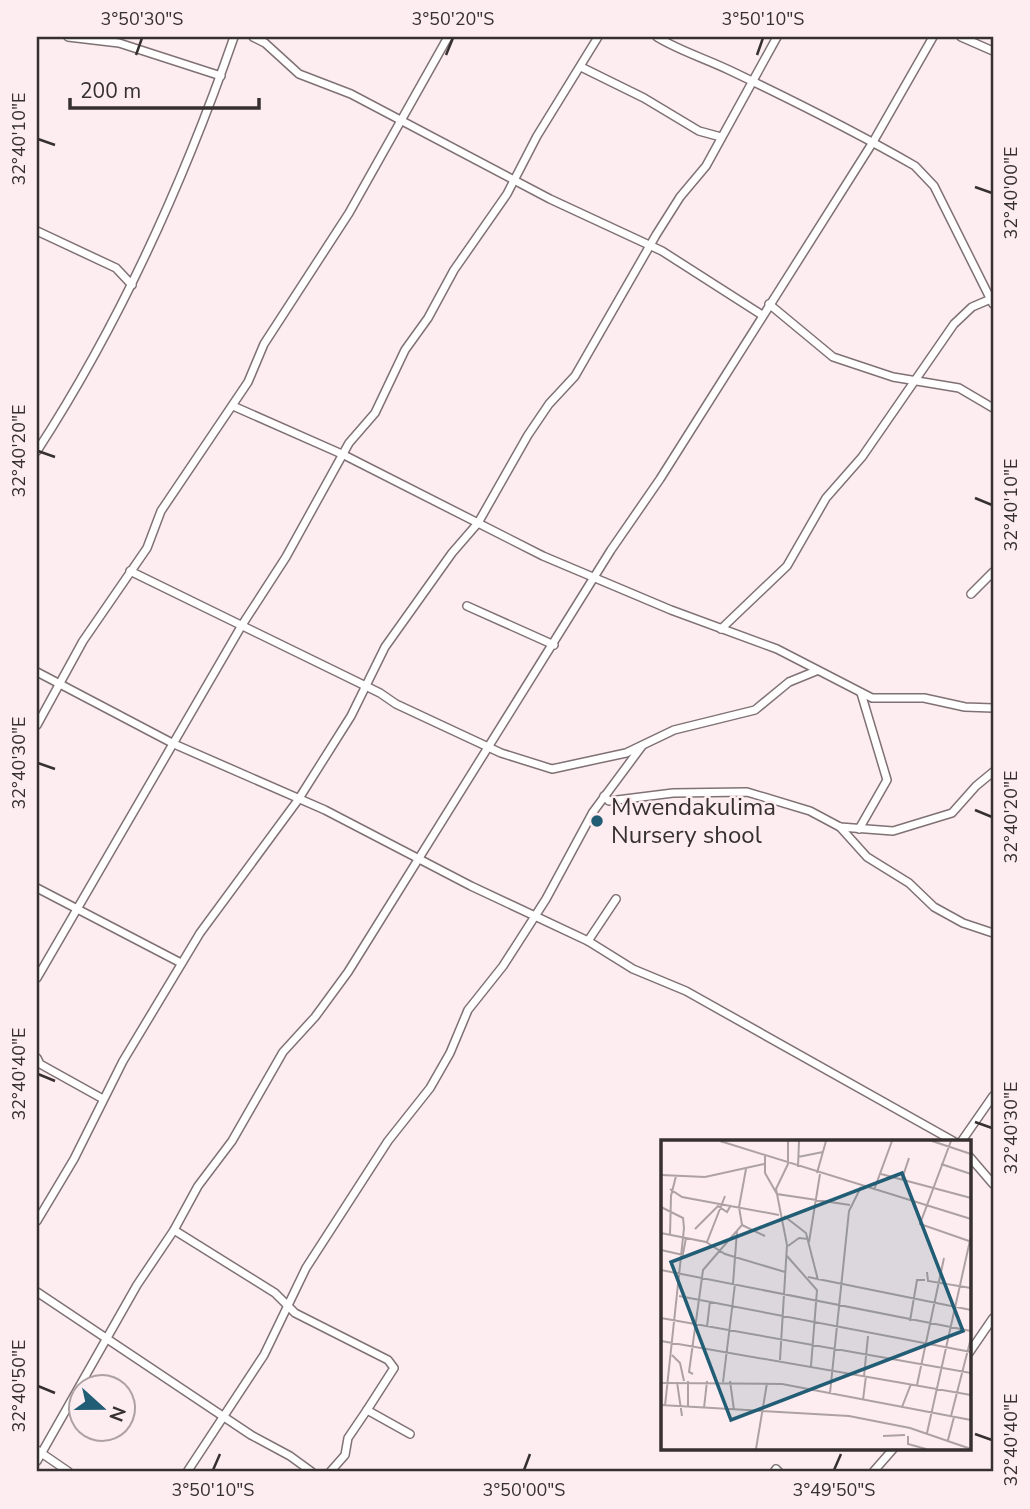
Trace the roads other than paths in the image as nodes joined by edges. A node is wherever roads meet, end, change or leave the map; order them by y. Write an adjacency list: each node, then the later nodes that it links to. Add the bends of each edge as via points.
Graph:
1 (68, 37): 11 (street)
2 (124, 37): 11 (street)
3 (235, 37): 14 (street)
4 (253, 37): 16 (street, via 299,74)
5 (448, 37): 16 (street)
6 (598, 37): 13 (street)
7 (657, 37): 15 (street)
8 (777, 37): 15 (street)
9 (933, 37): 18 (street)
10 (961, 37): 12 (street)
11 (136, 48): 14 (street)
12 (993, 51)
13 (581, 66): 17 (street, via 699,131); 19 (street)
14 (221, 76): 22 (street)
15 (751, 81): 17 (street); 18 (street)
16 (401, 120): 19 (street); 27 (street, via 349,213 277,322)
17 (721, 137): 21 (street)
18 (873, 142): 23 (street, via 927,177); 24 (street)
19 (514, 178): 21 (street); 30 (street, via 405,350 375,412)
20 (37, 230): 22 (street, via 116,268)
21 (650, 246): 25 (street); 31 (street, via 579,369 528,435)
22 (132, 285): 29 (street)
23 (992, 301): 26 (street, via 972,307 954,324)
24 (769, 304): 25 (street); 26 (street, via 833,357)
25 (762, 315): 34 (street)
26 (913, 381): 28 (street, via 959,388); 38 (street, via 862,457 826,498 787,566)
27 (233, 406): 30 (street); 32 (street, via 161,511 153,537)
28 (993, 408)
29 (37, 451)
30 (344, 455): 31 (street); 37 (street)
31 (478, 523): 34 (street); 43 (street, via 385,647)
32 (130, 571): 37 (street); 42 (street, via 83,641)
33 (993, 572): 35 (street)
34 (595, 576): 38 (street); 39 (street)
35 (971, 594)
36 (467, 606): 39 (street)
37 (242, 625): 43 (street); 47 (street)
38 (721, 629): 40 (street, via 777,649)
39 (554, 645): 49 (street)
40 (816, 671): 44 (street); 48 (street, via 789,682 755,709 674,730)
41 (37, 672): 42 (street)
42 (61, 685): 46 (street); 47 (street)
43 (366, 687): 49 (street); 52 (street)
44 (861, 692): 45 (street, via 879,700 924,698); 54 (street, via 887,780)
45 (993, 708)
46 (37, 725)
47 (174, 744): 52 (street); 58 (street)
48 (642, 746): 49 (street, via 586,764 552,769); 51 (street)
49 (490, 747): 55 (street)
50 (993, 772): 54 (street, via 952,813 901,830)
51 (604, 796): 53 (street, via 609,801 673,793 747,792 803,808); 59 (street)
52 (298, 800): 55 (street); 62 (street)
53 (840, 827): 54 (street); 60 (street, via 867,857 909,883 934,907)
54 (859, 829)
55 (419, 858): 59 (street); 72 (street, via 326,1003 283,1052)
56 (37, 888): 58 (street)
57 (616, 899): 61 (street)
58 (77, 909): 62 (street); 63 (street)
59 (534, 916): 61 (street); 74 (street, via 468,1010 442,1068 388,1142 306,1268)
60 (993, 933)
61 (588, 941): 67 (street, via 633,969 686,990)
62 (181, 963): 66 (street)
63 (37, 978)
64 (37, 1058): 66 (street, via 40,1064)
65 (993, 1096): 68 (street)
66 (103, 1099): 71 (street)
67 (954, 1140)
68 (960, 1140)
69 (970, 1157): 70 (street)
70 (993, 1184)
71 (37, 1221)
72 (173, 1230): 74 (street); 76 (street)
73 (37, 1292): 76 (street)
74 (288, 1304): 78 (street, via 393,1364); 79 (street, via 264,1355)
75 (993, 1318): 77 (street)
76 (109, 1339): 79 (street); 82 (street)
77 (970, 1352)
78 (367, 1410): 80 (street); 87 (street, via 348,1438 345,1455)
79 (224, 1415): 85 (street); 86 (street)
80 (410, 1434)
81 (892, 1450): 88 (street)
82 (39, 1452): 83 (street); 84 (street)
83 (37, 1461)
84 (69, 1472)
85 (187, 1472)
86 (312, 1472)
87 (330, 1472)
88 (873, 1472)

